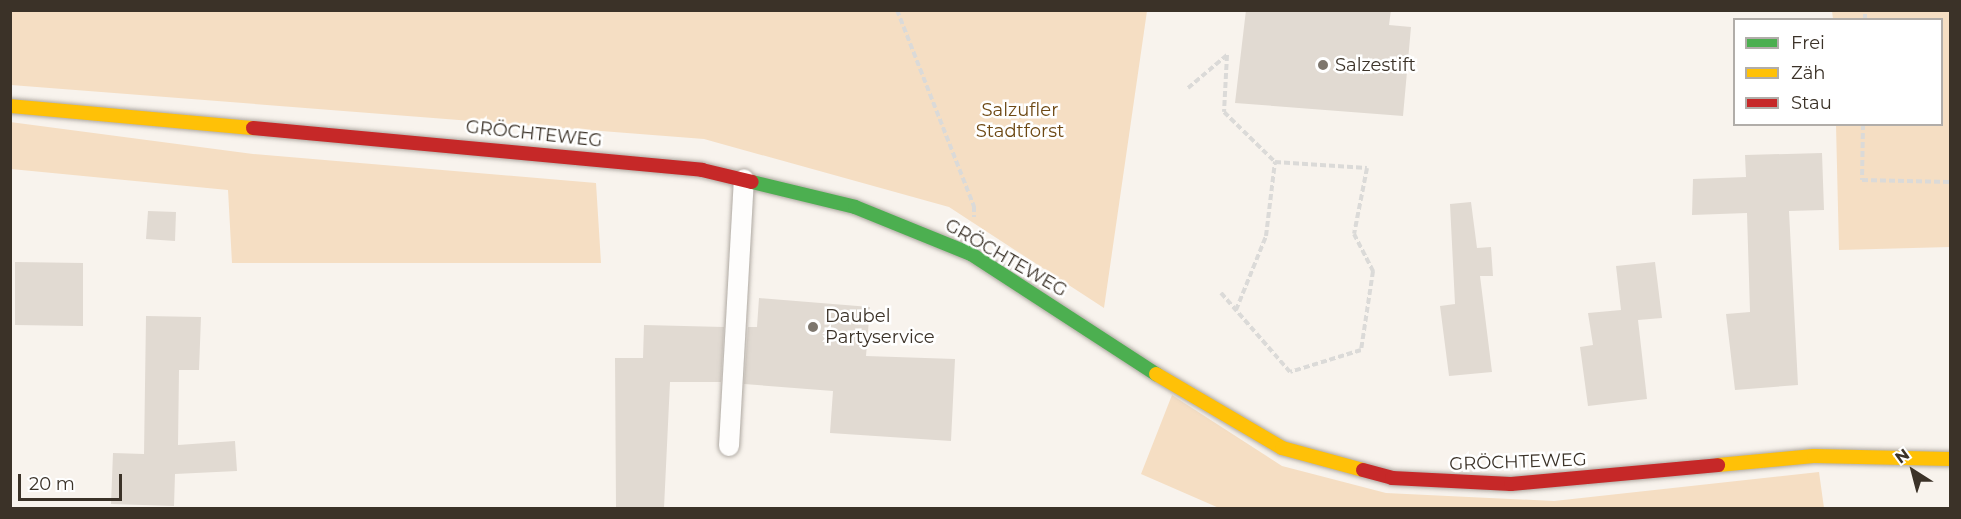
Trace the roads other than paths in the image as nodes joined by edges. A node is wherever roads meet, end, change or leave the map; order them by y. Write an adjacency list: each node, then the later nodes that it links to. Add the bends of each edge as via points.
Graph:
1 (10, 106): 2 (street, GRÖCHTEWEG, via 530,150)
2 (744, 180): 3 (lane); 4 (street, GRÖCHTEWEG, via 855,207 971,254 1245,429 1282,448 1351,470 1455,484 1511,484 1814,456)
3 (729, 446)
4 (1950, 459)

